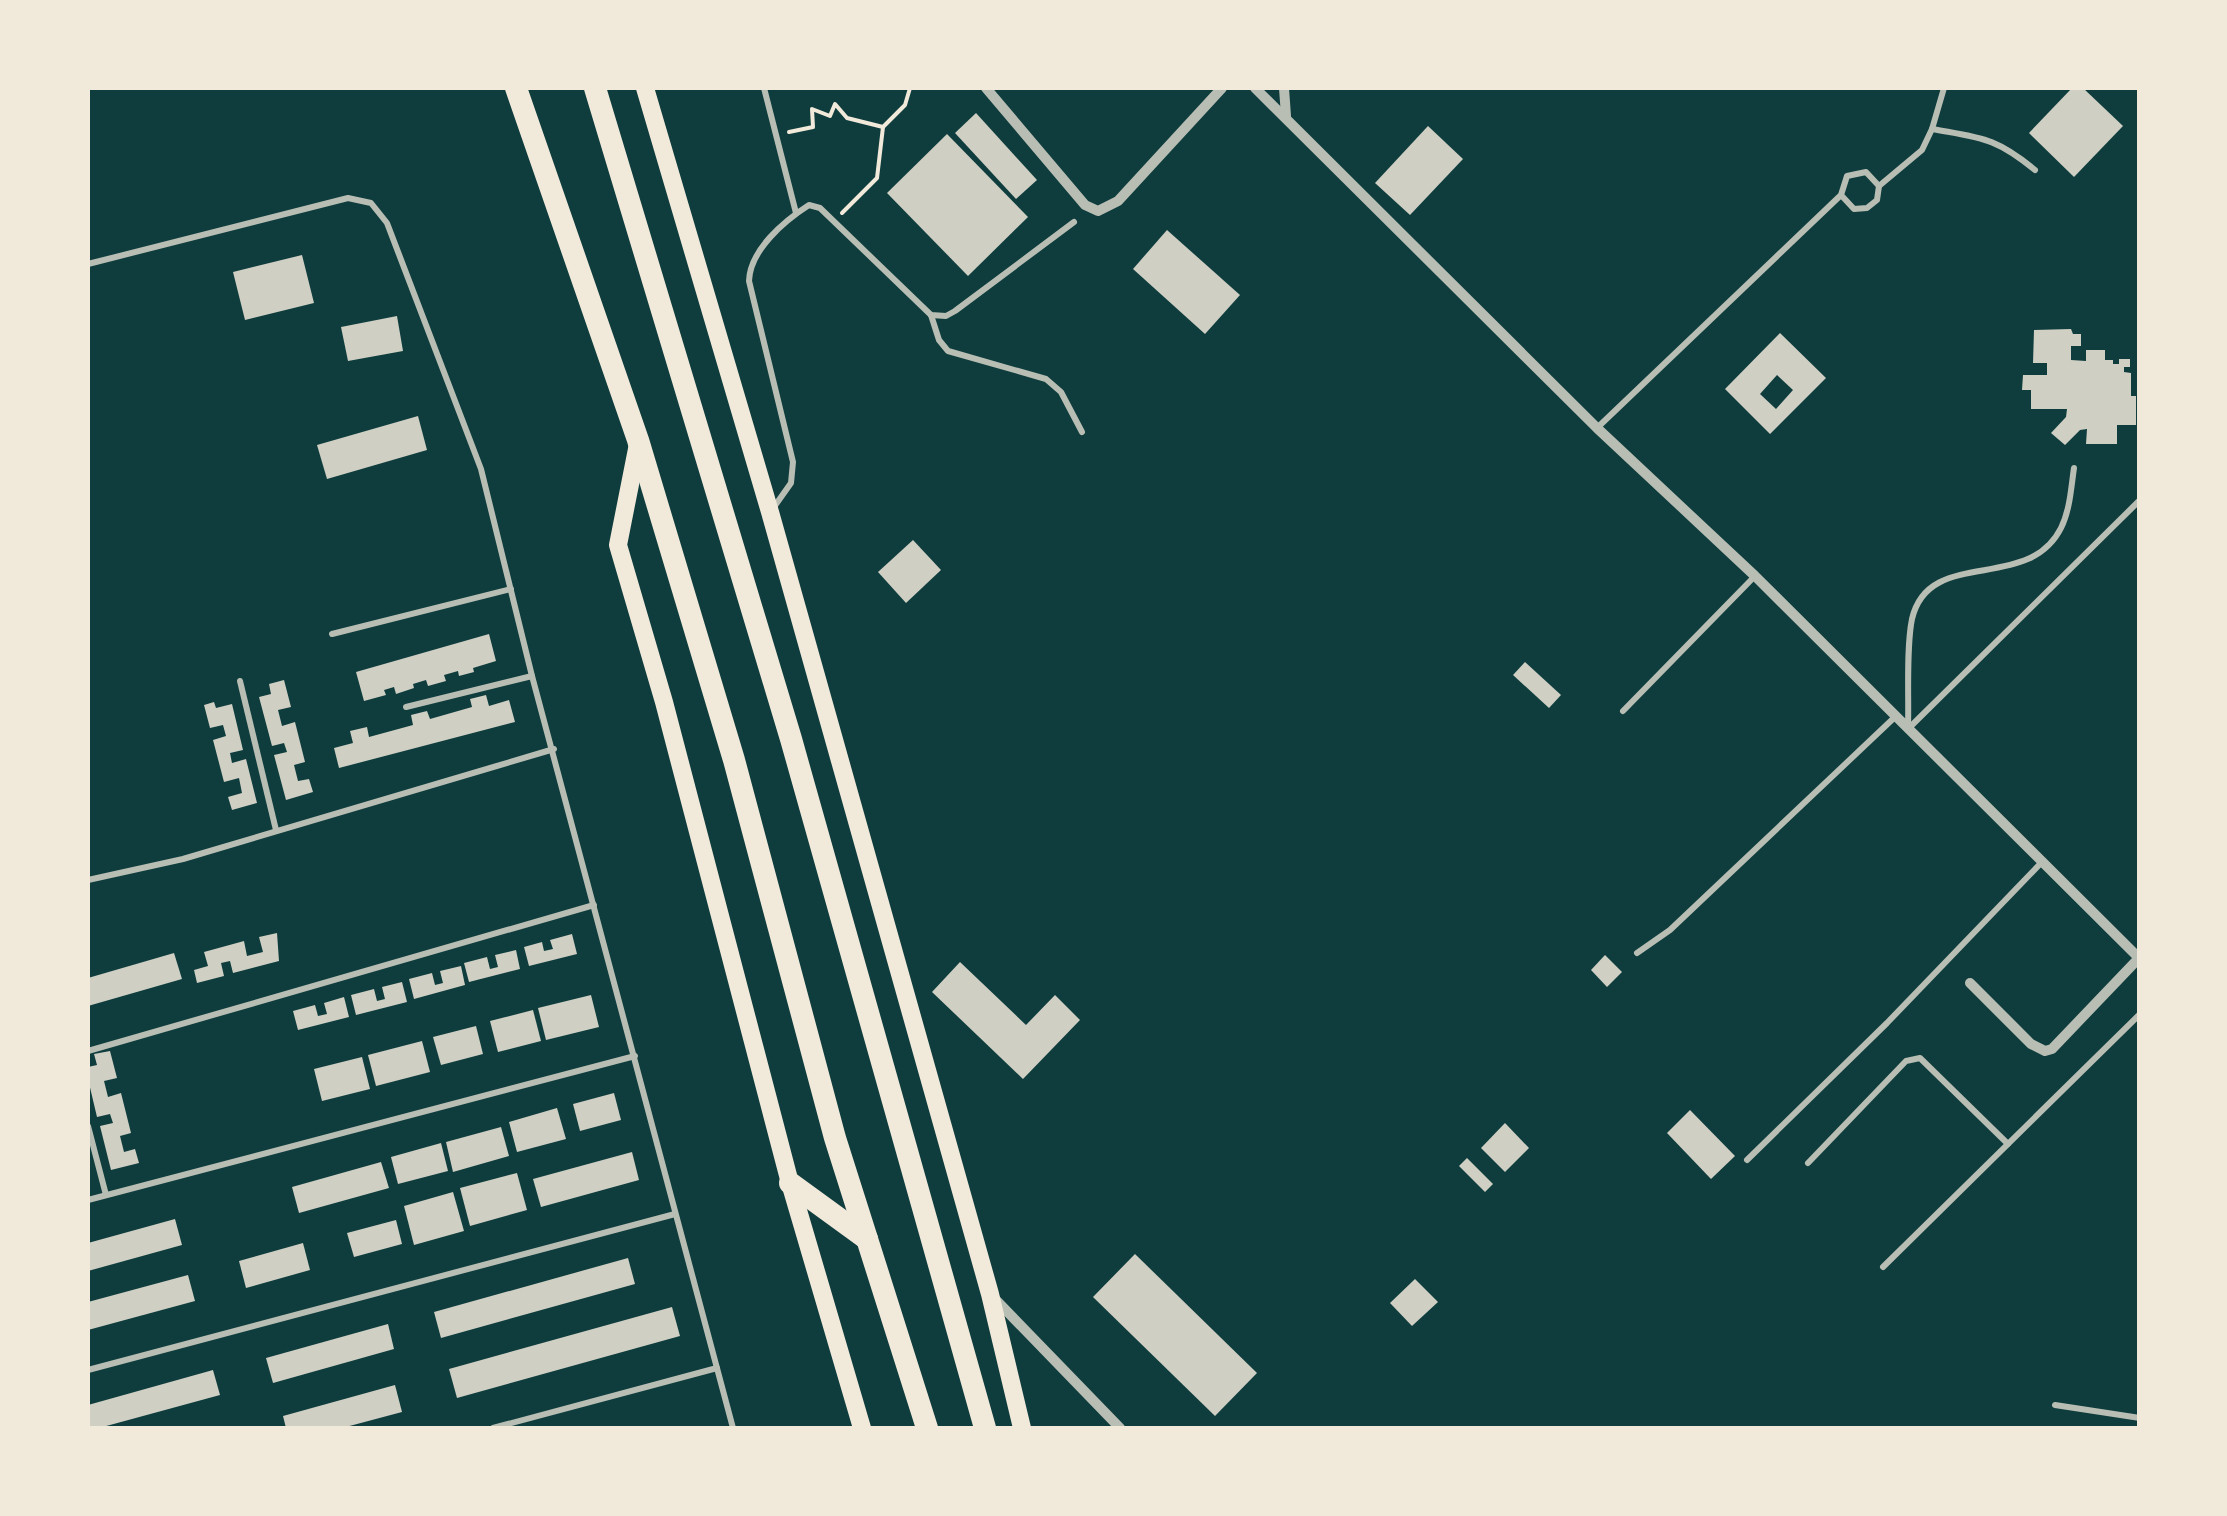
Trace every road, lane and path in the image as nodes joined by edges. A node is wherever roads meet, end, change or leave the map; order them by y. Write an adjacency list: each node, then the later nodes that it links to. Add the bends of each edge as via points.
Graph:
1 (516, 88): 25 (highway)
2 (595, 88): 68 (highway, via 791,740)
3 (646, 88): 28 (main road)
4 (764, 88): 14 (lane)
5 (910, 88): 12 (path, via 906,105)
6 (986, 88): 7 (street, via 1085,205 1098,211 1118,202)
7 (1222, 88)
8 (1255, 88): 11 (street)
9 (1284, 88): 11 (street)
10 (1944, 88): 13 (lane)
11 (1286, 117): 23 (street)
12 (882, 127): 14 (path, via 847,118 834,104 830,116 812,110 813,127); 19 (path, via 877,178)
13 (1932, 128): 15 (lane, via 2001,144); 16 (lane, via 1922,150)
14 (774, 134): 18 (lane)
15 (2035, 170)
16 (1879, 186): 17 (lane, via 1866,172 1852,172); 17 (lane, via 1877,200 1860,210)
17 (1841, 194): 23 (lane)
18 (796, 213): 19 (lane, via 809,205); 28 (lane, via 750,267 793,462 791,483)
19 (835, 220): 22 (lane)
20 (1074, 222): 22 (lane, via 946,316)
21 (88, 264): 30 (lane, via 348,198 370,203 387,223 482,469)
22 (931, 316): 24 (lane, via 948,351 1046,379 1061,392)
23 (1597, 428): 29 (street)
24 (1082, 432)
25 (638, 440): 53 (main road, via 618,545); 57 (highway)
26 (2074, 468): 37 (lane, via 2061,529 2035,558 1949,577 1921,599 1912,618)
27 (2140, 500): 37 (lane)
28 (770, 512): 59 (main road)
29 (1755, 576): 35 (lane); 36 (street)
30 (511, 588): 31 (lane); 32 (lane)
31 (332, 634)
32 (532, 676): 34 (lane); 38 (lane)
33 (240, 681): 39 (lane)
34 (406, 707)
35 (1623, 711)
36 (1896, 716): 37 (street); 43 (lane, via 1670,930)
37 (1908, 729): 40 (street)
38 (554, 750): 39 (lane); 42 (lane)
39 (276, 830): 41 (lane)
40 (2041, 863): 44 (street); 51 (lane)
41 (88, 880)
42 (594, 905): 47 (lane); 48 (lane)
43 (1636, 953)
44 (2139, 958): 45 (street, via 2052,1050 2031,1044)
45 (1970, 983)
46 (2140, 1014): 50 (lane)
47 (88, 1050)
48 (635, 1056): 54 (lane); 56 (lane)
49 (88, 1126): 54 (lane)
50 (2008, 1144): 52 (lane, via 1914,1057); 58 (lane)
51 (1746, 1160)
52 (1808, 1163)
53 (790, 1183): 57 (highway); 66 (main road)
54 (106, 1195): 55 (lane)
55 (88, 1200)
56 (675, 1214): 60 (lane); 61 (lane)
57 (867, 1239): 67 (highway)
58 (1884, 1267)
59 (990, 1294): 69 (main road); 70 (street)
60 (717, 1368): 64 (lane); 65 (lane)
61 (88, 1370)
62 (2055, 1406): 63 (lane)
63 (2140, 1418)
64 (493, 1428)
65 (734, 1428)
66 (862, 1428)
67 (926, 1428)
68 (985, 1428)
69 (1022, 1428)
70 (1120, 1428)

